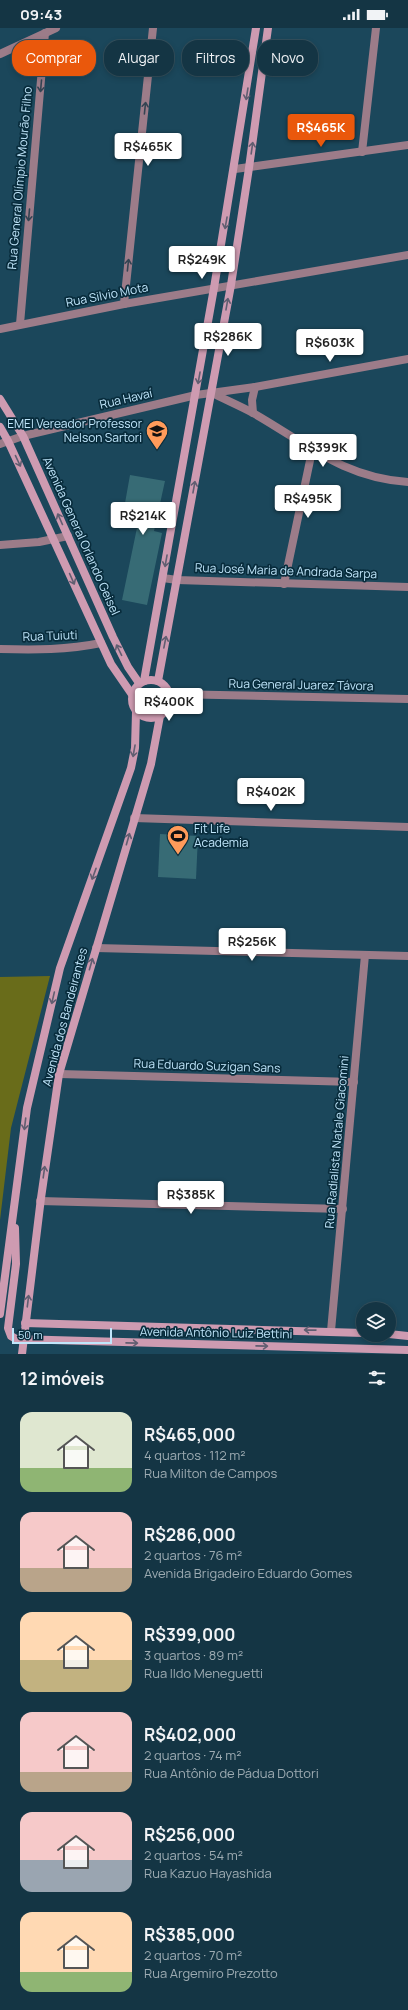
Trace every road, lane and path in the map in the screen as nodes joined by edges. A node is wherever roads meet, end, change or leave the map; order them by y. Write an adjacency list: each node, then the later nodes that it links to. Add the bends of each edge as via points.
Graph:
1 (56, 28): 6 (street)
2 (153, 28): 15 (street, one-way to 2)
3 (256, 28): 11 (main road, one-way to 11)
4 (268, 28): 10 (main road, one-way to 4)
5 (376, 28): 9 (street)
6 (45, 33): 7 (street); 16 (street, Rua General Olímpio Mourão Filho, one-way to 16)
7 (0, 54)
8 (408, 145): 9 (street)
9 (362, 152): 10 (street)
10 (249, 168): 11 (street); 13 (main road)
11 (235, 169): 14 (main road, one-way to 14)
12 (408, 255): 13 (street, Rua Silvio Mota)
13 (231, 285): 14 (street, Rua Silvio Mota); 20 (main road, one-way to 13)
14 (214, 288): 15 (street, Rua Silvio Mota); 21 (main road, one-way to 21)
15 (124, 304): 16 (street, Rua Silvio Mota)
16 (20, 324): 17 (street, Rua Silvio Mota)
17 (0, 329)
18 (408, 359): 19 (street, Rua Havaí)
19 (255, 387): 20 (street, Rua Havaí); 23 (street, via 252,400)
20 (211, 392): 21 (street, Rua Havaí); 23 (street); 34 (main road, one-way to 20)
21 (196, 395): 25 (street, Rua Havaí); 33 (main road, one-way to 33)
22 (0, 399): 25 (main road, Avenida General Orlando Geisel)
23 (253, 414): 28 (street)
24 (0, 427): 26 (main road, Avenida General Orlando Geisel)
25 (23, 436): 26 (street, Rua Havaí); 30 (main road, Avenida General Orlando Geisel, one-way to 25)
26 (8, 441): 27 (street, Rua Havaí); 31 (main road, Avenida General Orlando Geisel, one-way to 31)
27 (0, 444)
28 (312, 451): 29 (street, via 341,466); 35 (street)
29 (408, 482)
30 (68, 536): 31 (street); 40 (main road, Avenida General Orlando Geisel, one-way to 30, via 121,653)
31 (54, 540): 32 (street); 37 (main road, Avenida General Orlando Geisel, one-way to 37)
32 (0, 545)
33 (163, 578): 34 (street, Rua José Maria de Andrada Sarpa); 40 (main road)
34 (177, 580): 35 (street, Rua José Maria de Andrada Sarpa); 39 (main road, one-way to 34)
35 (284, 584): 36 (street, Rua José Maria de Andrada Sarpa)
36 (408, 587)
37 (101, 643): 38 (street, Rua Tuiuti, via 52,650); 42 (main road, Avenida General Orlando Geisel, via 111,664)
38 (0, 649)
39 (158, 680): 40 (main road); 41 (main road)
40 (142, 682): 42 (main road, via 134,689)
41 (170, 694): 43 (street, Rua General Juarez Távora); 45 (main road, via 169,707)
42 (133, 696): 44 (main road)
43 (408, 698)
44 (136, 712): 45 (main road, via 148,718); 55 (main road, Avenida dos Bandeirantes, one-way to 55, via 135,748 131,768 60,968 27,1108)
45 (160, 716): 46 (main road, Avenida dos Bandeirantes, via 151,764)
46 (134, 818): 47 (street); 48 (main road, Avenida dos Bandeirantes, one-way to 46)
47 (408, 827)
48 (96, 948): 49 (street); 51 (main road, Avenida dos Bandeirantes, one-way to 48)
49 (366, 955): 50 (street); 52 (street, Rua Radialista Natale Giacomini)
50 (408, 956)
51 (59, 1074): 52 (street, Rua Eduardo Suzigan Sans); 53 (main road, Avenida dos Bandeirantes, one-way to 51)
52 (354, 1082): 54 (street, Rua Radialista Natale Giacomini)
53 (40, 1201): 54 (street); 57 (main road, Avenida dos Bandeirantes, one-way to 53)
54 (343, 1209): 58 (street, Rua Radialista Natale Giacomini)
55 (13, 1219): 56 (main road, Avenida dos Bandeirantes); 62 (main road, via 16,1264 8,1328 11,1336)
56 (0, 1314)
57 (25, 1323): 58 (main road, Avenida Antônio Luiz Bettini, one-way to 57); 62 (main road, Avenida dos Bandeirantes)
58 (331, 1331): 59 (main road, Avenida Antônio Luiz Bettini)
59 (356, 1333)
60 (396, 1335): 61 (main road)
61 (408, 1336)
62 (23, 1340): 63 (main road, Avenida Antônio Luiz Bettini, one-way to 63); 64 (main road, Avenida dos Bandeirantes)
63 (408, 1350)
64 (22, 1354)

